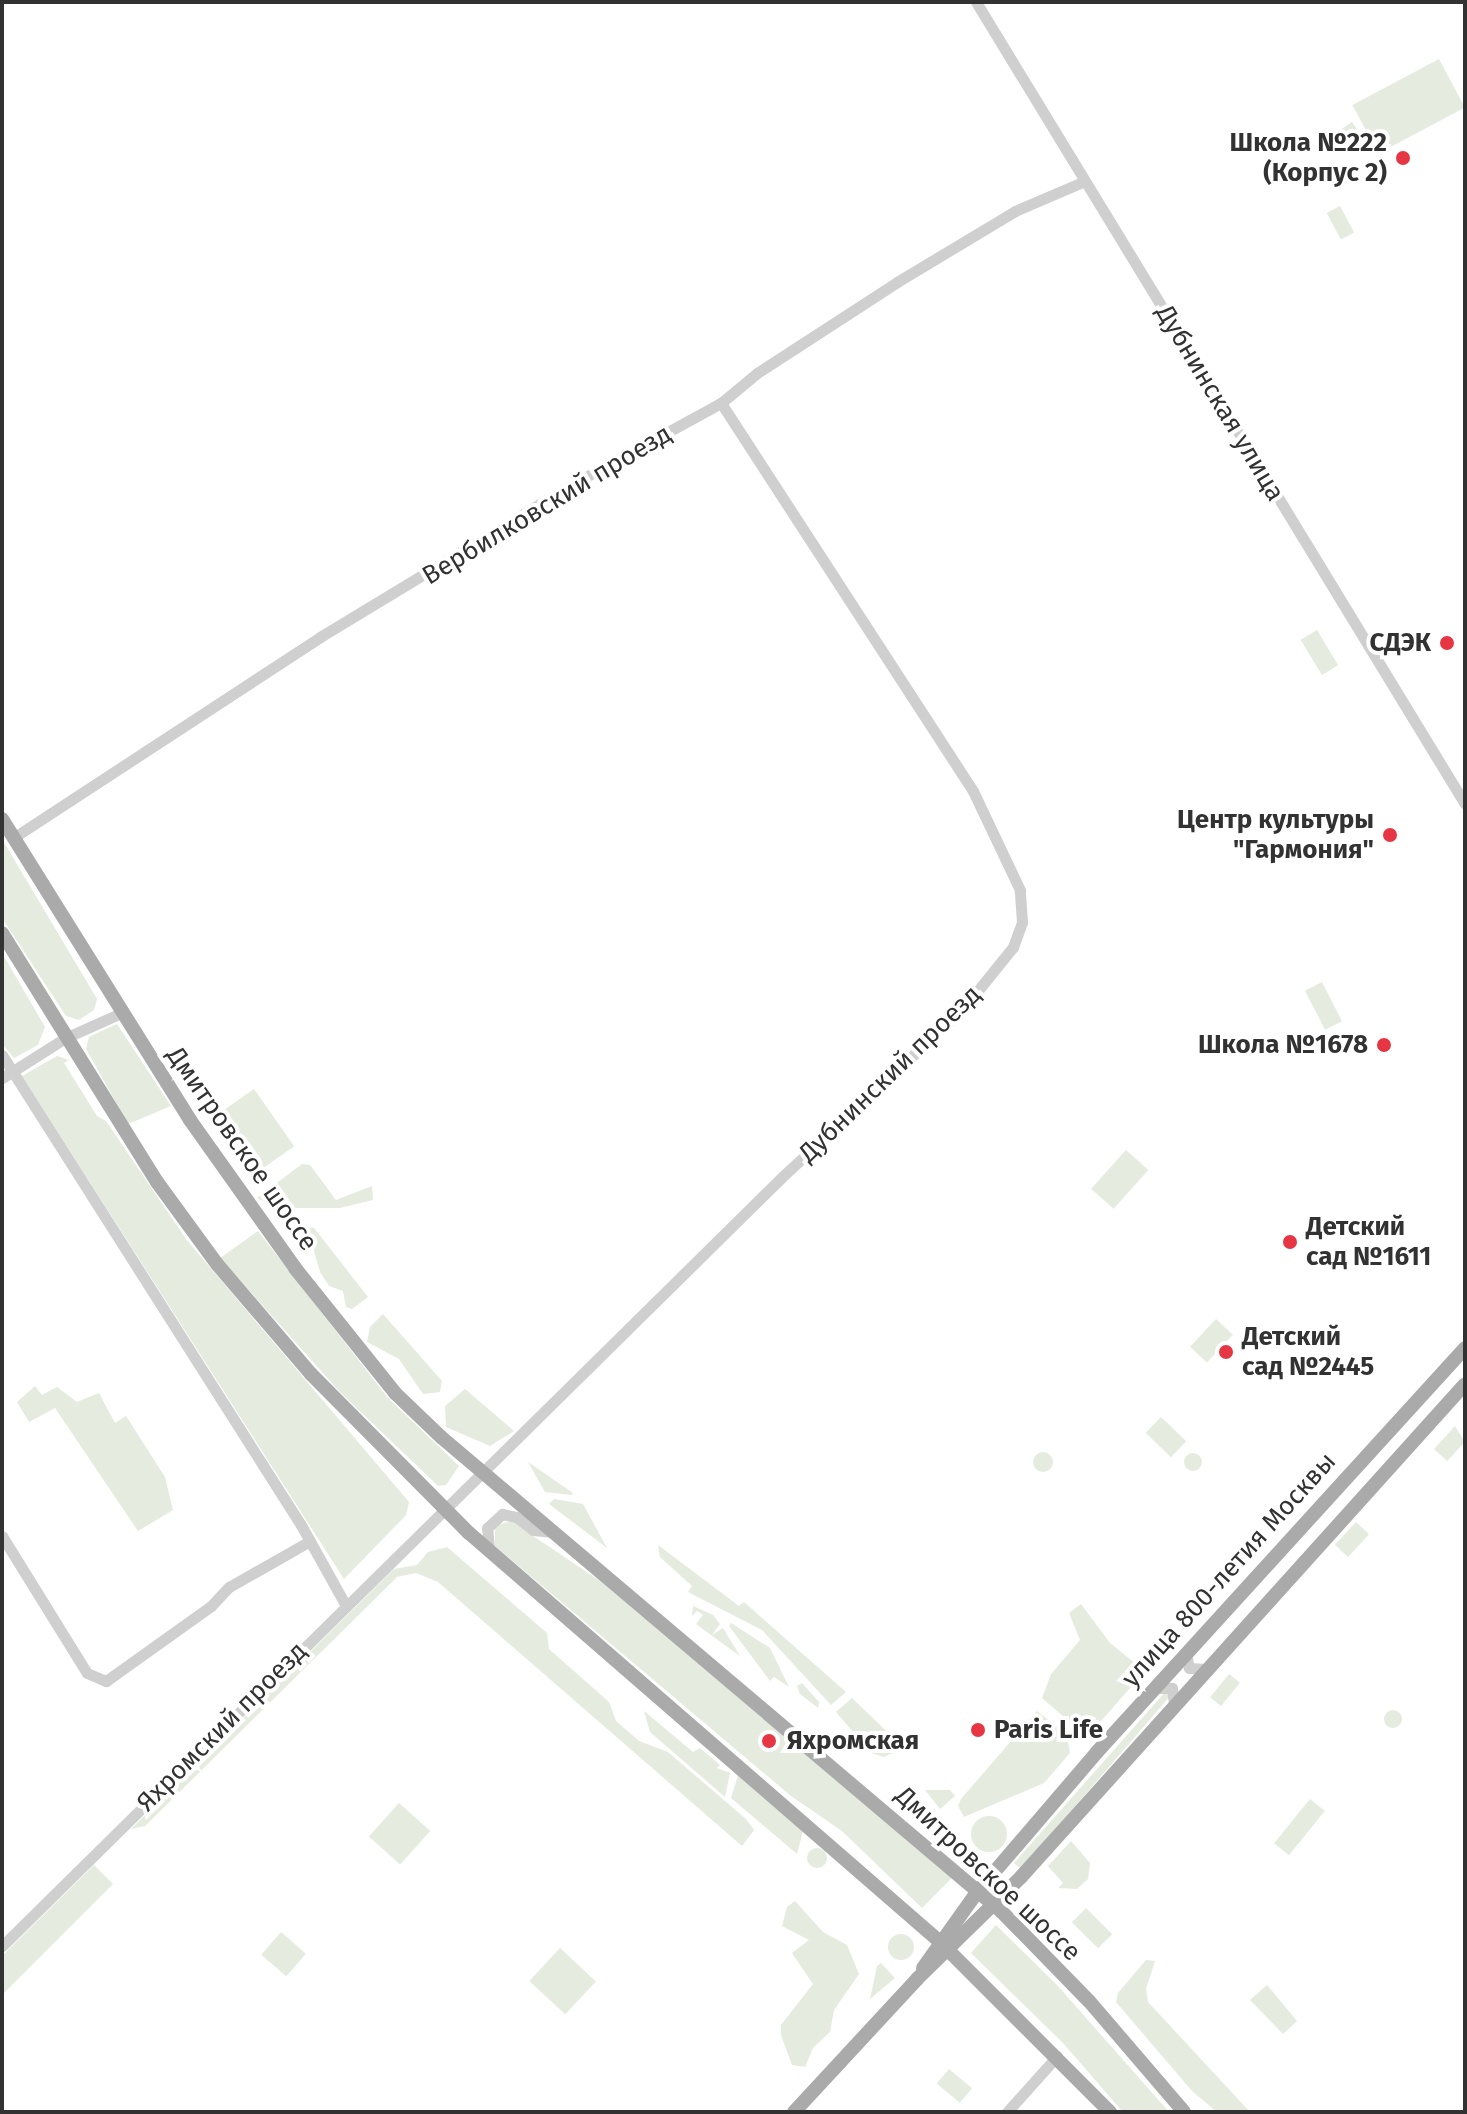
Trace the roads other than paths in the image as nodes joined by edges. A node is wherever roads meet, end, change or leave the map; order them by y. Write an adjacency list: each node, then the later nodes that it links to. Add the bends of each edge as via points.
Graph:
1 (976, 2): 2 (street, Дубнинская улица)
2 (1085, 181): 3 (street, Вербилковский проезд, via 1015,211 908,275 757,373); 4 (street, Дубнинская улица)
3 (721, 403): 6 (street, Вербилковский проезд, via 571,485 320,637); 14 (street, Дубнинский проезд, via 973,791 1013,870 1022,922 1013,947 963,1009 782,1177)
4 (1465, 804)
5 (2, 819): 6 (main road, Дмитровское шоссе)
6 (13, 838): 8 (main road, Дмитровское шоссе)
7 (2, 933): 9 (main road)
8 (119, 1014): 9 (street); 14 (main road, Дмитровское шоссе, via 344,1331 420,1418)
9 (65, 1038): 11 (street); 15 (main road, via 157,1182 247,1301)
10 (2, 1055): 11 (street)
11 (7, 1075): 18 (street)
12 (1465, 1348): 21 (main road, улица 800-летия Москвы)
13 (1465, 1384): 22 (main road, улица 800-летия Москвы)
14 (484, 1473): 15 (street); 16 (main road, Дмитровское шоссе)
15 (442, 1508): 19 (main road); 20 (street, Яхромский проезд)
16 (553, 1532): 19 (street, via 533,1530 502,1514 485,1534); 25 (main road, Дмитровское шоссе)
17 (2, 1536): 18 (street, via 87,1673 106,1681 211,1606 229,1587)
18 (310, 1541): 20 (street)
19 (491, 1552): 27 (main road)
20 (345, 1604): 28 (street, Яхромский проезд)
21 (1187, 1652): 22 (street, via 1189,1668); 23 (main road, улица 800-летия Москвы)
22 (1207, 1669): 24 (main road, улица 800-летия Москвы)
23 (1154, 1688): 24 (street, via 1172,1688); 25 (main road, улица 800-летия Москвы)
24 (1174, 1705): 26 (main road, улица 800-летия Москвы)
25 (978, 1891): 26 (main road, Дмитровское шоссе); 27 (main road, улица 800-летия Москвы)
26 (994, 1905): 27 (main road, улица 800-летия Москвы); 33 (main road, Дмитровское шоссе, via 1089,2001)
27 (944, 1945): 29 (main road); 30 (main road, улица 800-летия Москвы)
28 (2, 1946)
29 (1057, 2056): 31 (street); 32 (main road)
30 (794, 2112)
31 (1007, 2112)
32 (1110, 2112)
33 (1184, 2112)

